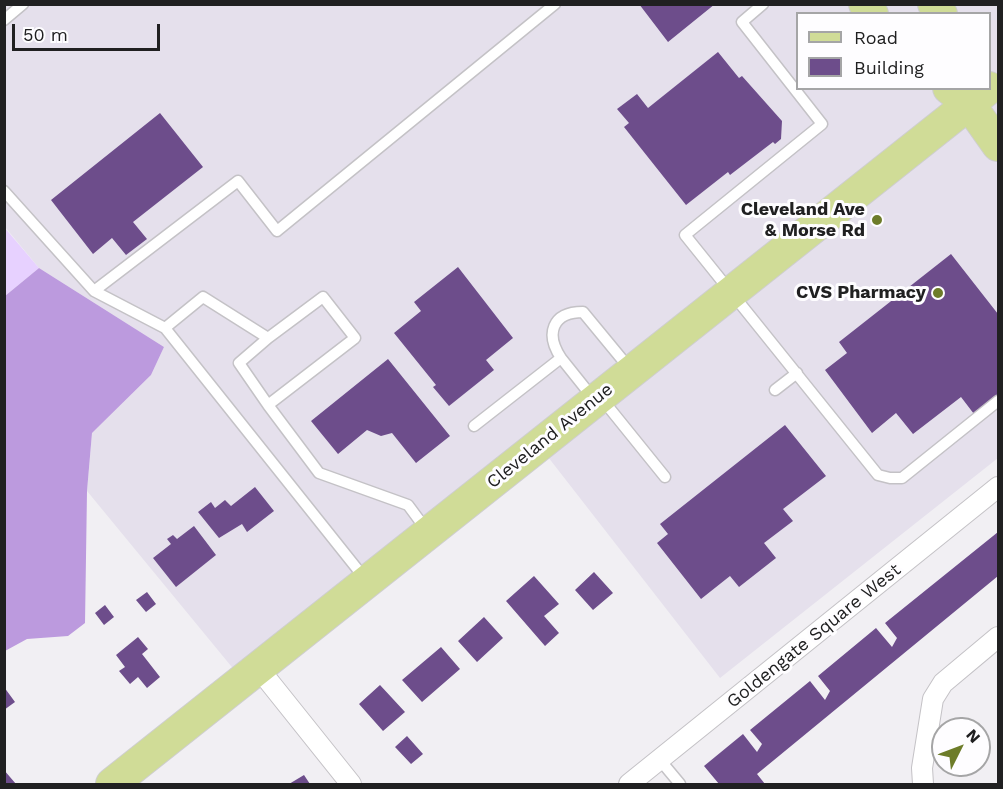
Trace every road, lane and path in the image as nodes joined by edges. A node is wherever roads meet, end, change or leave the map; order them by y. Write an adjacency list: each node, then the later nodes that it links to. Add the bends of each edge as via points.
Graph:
1 (23, 4): 4 (lane)
2 (555, 4): 8 (lane, via 277,231 238,181)
3 (763, 4): 9 (lane, via 742,22 822,124 685,235)
4 (4, 20)
5 (972, 92): 6 (main road); 9 (main road, Cleveland Avenue)
6 (999, 145)
7 (4, 191): 8 (lane)
8 (94, 291): 10 (lane)
9 (733, 291): 13 (main road, Cleveland Avenue); 14 (lane)
10 (165, 328): 11 (lane, via 203,297); 23 (lane)
11 (268, 338): 18 (lane, via 239,363); 18 (lane, via 323,297 355,338)
12 (561, 358): 13 (lane, via 551,340 551,331 557,322 574,312 583,312); 16 (lane); 19 (lane)
13 (632, 371): 16 (main road, Cleveland Avenue)
14 (797, 373): 15 (lane); 17 (lane, via 878,475 890,478 902,477)
15 (775, 390)
16 (597, 399): 20 (lane); 22 (main road, Cleveland Avenue)
17 (999, 401)
18 (267, 405): 22 (lane, via 320,473 408,505)
19 (474, 426)
20 (665, 477)
21 (999, 487): 26 (street, Goldengate Square West)
22 (429, 533): 23 (main road, Cleveland Avenue)
23 (368, 582): 25 (main road, Cleveland Avenue)
24 (999, 637): 31 (street, via 943,683 933,699)
25 (259, 669): 27 (main road, Cleveland Avenue); 28 (street)
26 (660, 760): 29 (street, Goldengate Square West); 30 (lane)
27 (112, 784)
28 (351, 784)
29 (629, 784)
30 (680, 784)
31 (923, 784)

